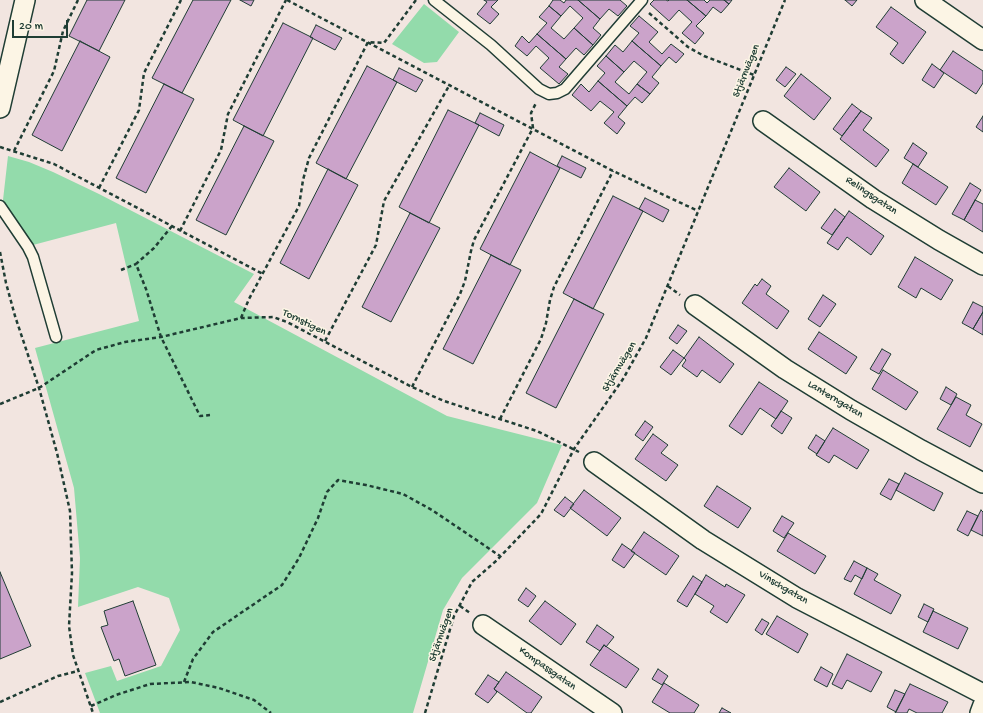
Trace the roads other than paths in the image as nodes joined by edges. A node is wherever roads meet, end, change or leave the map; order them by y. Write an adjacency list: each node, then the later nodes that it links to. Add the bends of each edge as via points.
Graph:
1 (25, 0): 6 (street)
2 (434, 0): 4 (lane, via 491,45 539,89 549,94 565,89)
3 (925, 0): 5 (street)
4 (640, 2)
5 (983, 40)
6 (0, 108)
7 (763, 121): 9 (street, Relingsgatan, via 873,199)
8 (0, 206): 11 (lane, via 28,247)
9 (983, 265)
10 (695, 305): 13 (street, Lanterngatan, via 785,369 870,421)
11 (56, 337)
12 (594, 462): 15 (street, Vinschgatan, via 703,540 797,598)
13 (983, 483)
14 (483, 625): 17 (street, Kompassgatan)
15 (983, 694)
16 (983, 705): 18 (street)
17 (612, 713)
18 (980, 713)

